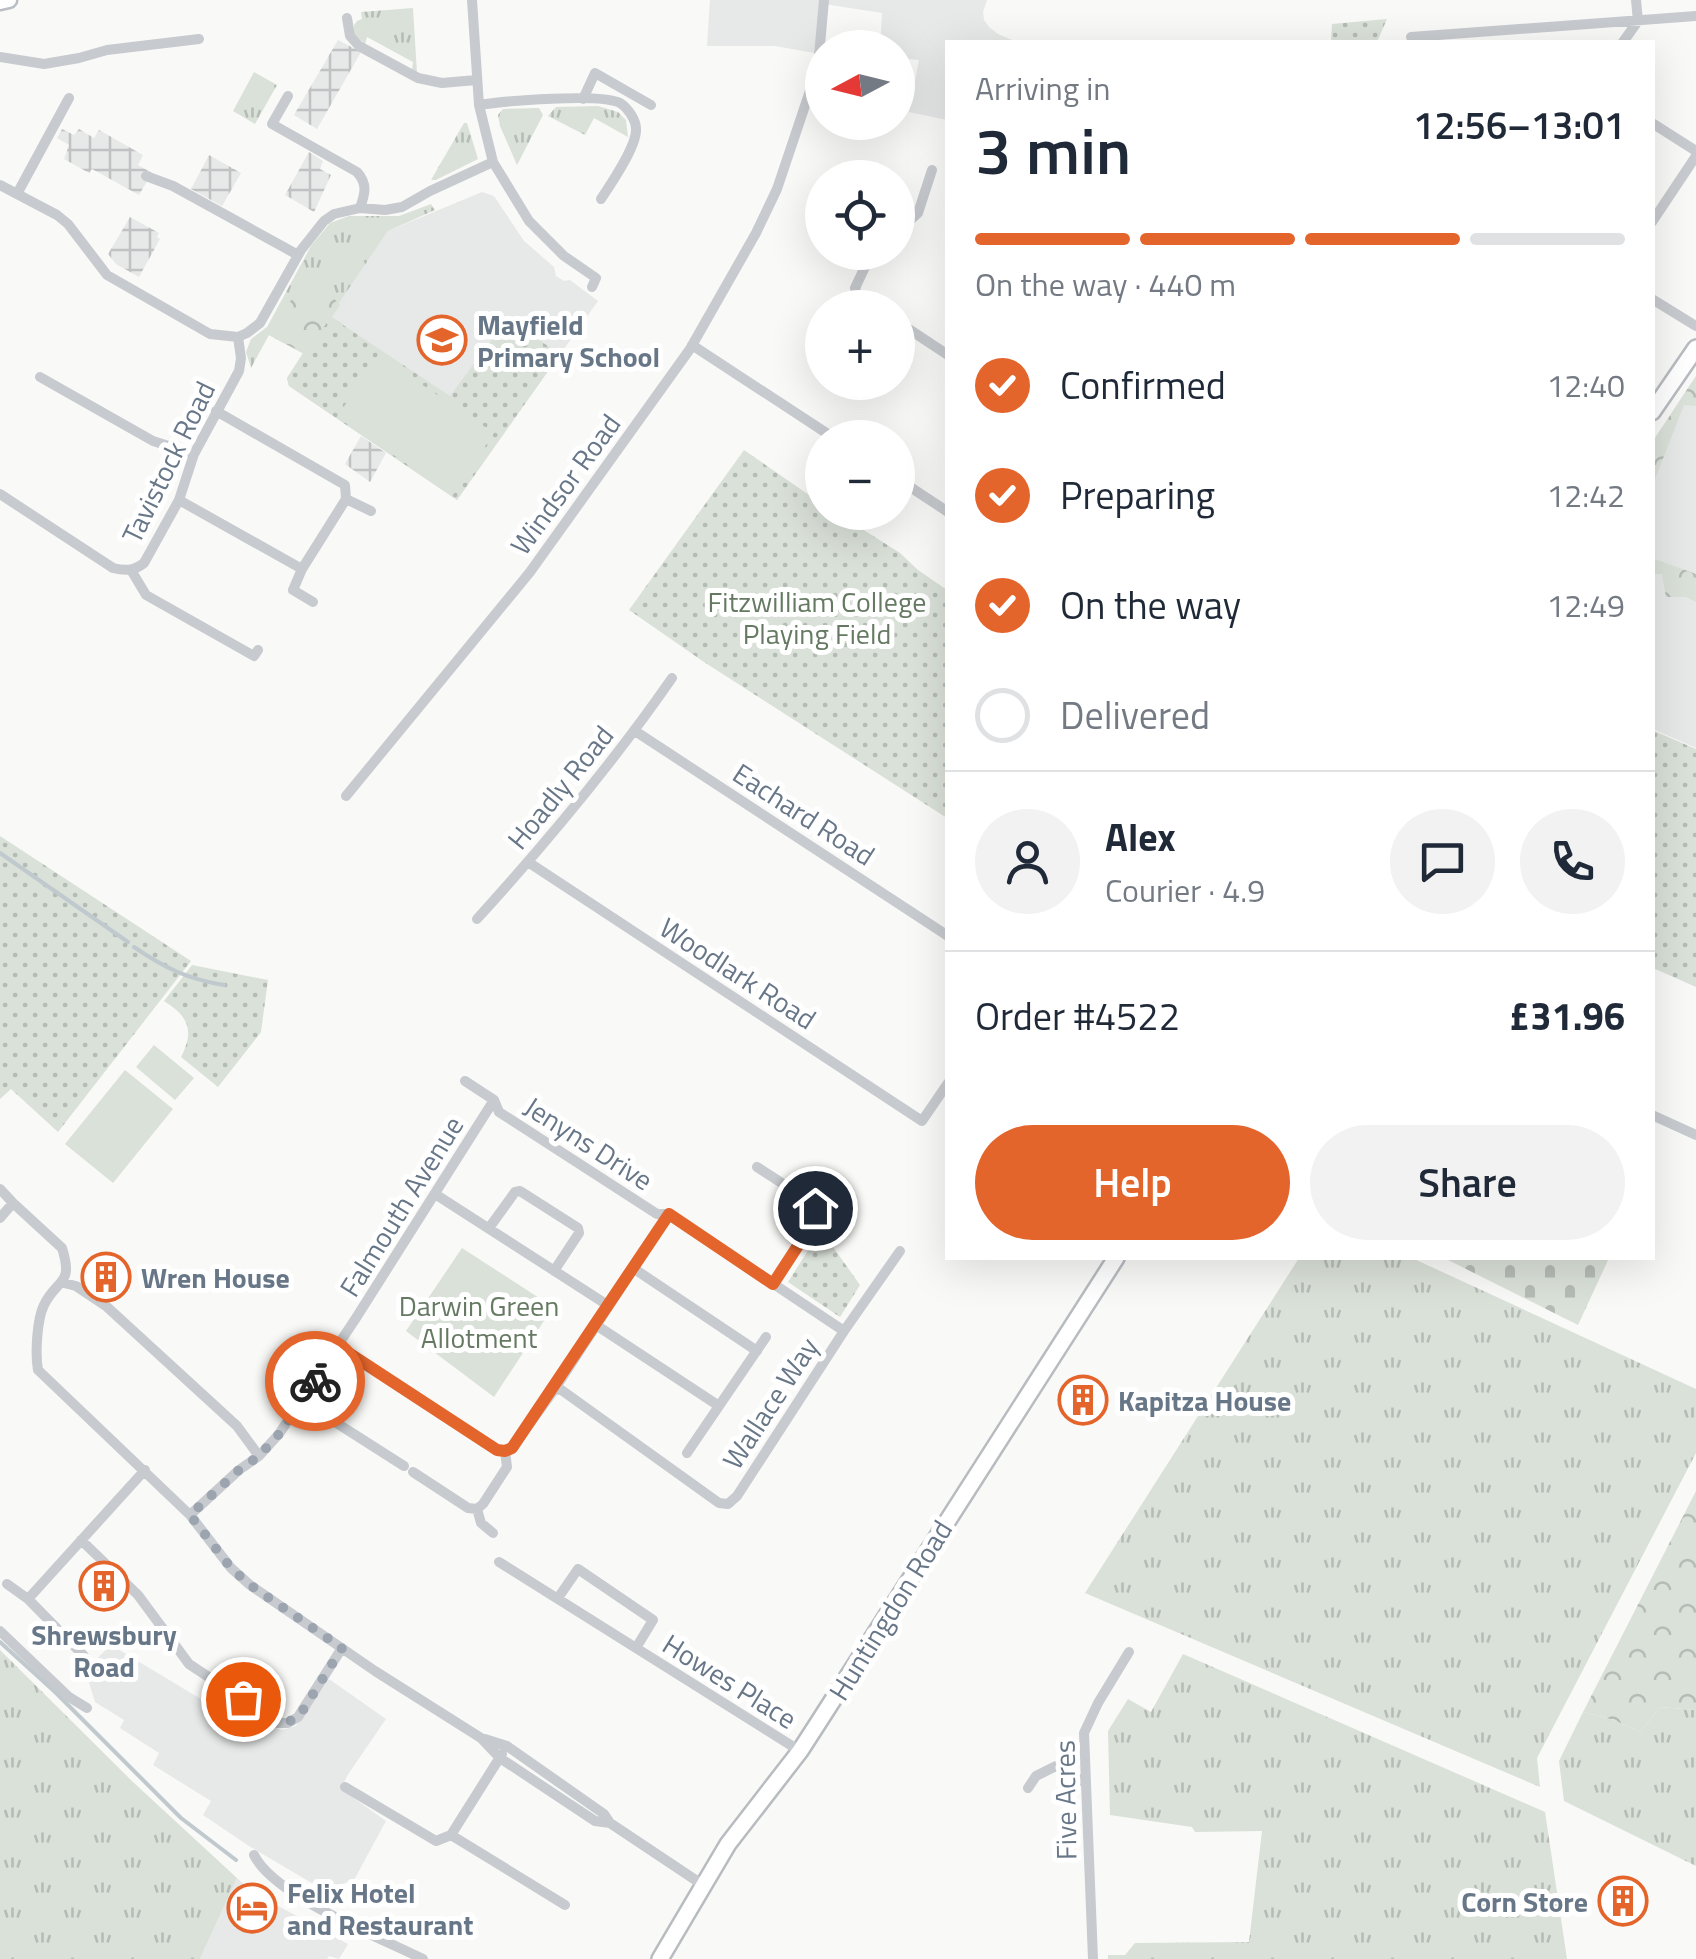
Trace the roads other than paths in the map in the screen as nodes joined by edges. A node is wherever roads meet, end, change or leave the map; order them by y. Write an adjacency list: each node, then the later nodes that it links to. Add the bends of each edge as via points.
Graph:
1 (8, 0): 5 (main road)
2 (472, 0): 13 (street)
3 (824, 0): 36 (street, Windsor Road, via 818,68 777,189)
4 (1636, 0): 8 (street)
5 (0, 2)
6 (1696, 16): 8 (street)
7 (347, 18): 13 (street, via 360,46 418,78)
8 (1638, 21): 9 (street); 11 (street)
9 (1411, 37)
10 (199, 39): 12 (street, via 44,64)
11 (1625, 40)
12 (0, 56)
13 (476, 80): 17 (street)
14 (288, 96): 27 (street, via 272,124 357,172 365,186)
15 (70, 98): 25 (street)
16 (583, 99): 17 (street); 18 (street, via 595,73); 26 (street, via 619,103 636,128)
17 (479, 105): 21 (street)
18 (651, 105)
19 (1655, 125): 20 (street)
20 (1696, 153): 29 (street)
21 (494, 162): 27 (street, via 402,207); 31 (street, via 529,221 596,278)
22 (932, 170): 28 (street)
23 (146, 176): 30 (street)
24 (0, 185): 25 (street)
25 (17, 194): 35 (street, via 68,224 107,275 210,334)
26 (601, 199)
27 (360, 208): 30 (street, via 324,221)
28 (915, 216)
29 (1655, 217)
30 (298, 254): 35 (street, via 260,324)
31 (592, 286)
32 (1655, 300): 33 (street)
33 (1696, 326)
34 (915, 333): 38 (street)
35 (238, 337): 41 (street, Tavistock Road, via 240,366)
36 (692, 344): 42 (street); 56 (street, Windsor Road, via 530,572)
37 (1696, 348): 40 (main road)
38 (945, 353)
39 (40, 377): 43 (street, via 152,441)
40 (1655, 408)
41 (216, 411): 43 (street, Tavistock Road); 46 (street, via 346,485)
42 (807, 420)
43 (194, 454): 47 (street, Tavistock Road)
44 (915, 490): 48 (street)
45 (0, 494): 50 (street, Tavistock Road, via 113,568)
46 (346, 499): 49 (street); 51 (street)
47 (179, 500): 50 (street, Tavistock Road, via 144,562); 51 (street)
48 (945, 510)
49 (371, 511)
50 (131, 570): 53 (street, via 146,595 254,656)
51 (302, 570): 52 (street, via 294,590)
52 (313, 602)
53 (258, 650)
54 (672, 678): 55 (street, Hoadly Road)
55 (636, 731): 57 (street, Hoadly Road); 59 (street, Eachard Road)
56 (346, 796)
57 (528, 862): 58 (street, Hoadly Road); 61 (street, Woodlark Road, via 922,1121)
58 (478, 919)
59 (945, 934)
60 (465, 1082): 62 (street, Jenyns Drive)
61 (945, 1087)
62 (494, 1100): 67 (street, Falmouth Avenue); 69 (street, Jenyns Drive, via 499,1112 560,1152 657,1214)
63 (1655, 1116): 64 (street)
64 (1696, 1136)
65 (757, 1167): 77 (street, via 815,1208 814,1221)
66 (0, 1189): 68 (street)
67 (435, 1194): 71 (street); 82 (street, Falmouth Avenue)
68 (13, 1203): 70 (street); 76 (street, via 62,1248)
69 (669, 1214): 74 (street); 77 (street, Jenyns Drive)
70 (0, 1218)
71 (489, 1228): 75 (street); 75 (street, via 520,1192 578,1228)
72 (900, 1251): 80 (street, Wallace Way)
73 (1115, 1260): 107 (main road, Huntingdon Road)
74 (634, 1268): 78 (street); 83 (street)
75 (554, 1271): 78 (street)
76 (64, 1282): 89 (street, via 106,1306 237,1426); 90 (street, via 41,1312 38,1370)
77 (773, 1284): 80 (street, Jenyns Drive)
78 (609, 1306): 79 (street)
79 (596, 1325): 84 (street); 86 (street)
80 (844, 1331): 84 (street, Wallace Way, via 728,1504)
81 (766, 1337): 83 (street)
82 (338, 1346): 85 (street, Falmouth Avenue); 87 (street)
83 (757, 1351): 86 (street)
84 (554, 1390): 87 (street)
85 (302, 1400): 89 (street, Falmouth Avenue); 91 (street)
86 (719, 1406): 88 (street)
87 (505, 1451): 91 (street, via 507,1467)
88 (686, 1453)
89 (259, 1456): 92 (street, Falmouth Avenue)
90 (145, 1470): 92 (street); 94 (street)
91 (477, 1509): 93 (street)
92 (190, 1515): 100 (street, via 250,1585)
93 (493, 1533)
94 (81, 1540): 98 (street); 100 (street, via 138,1595 189,1664 278,1722 298,1718)
95 (499, 1562): 97 (street, Howes Place)
96 (7, 1584): 98 (street)
97 (558, 1598): 101 (street, Howes Place); 101 (street, Howes Place, via 578,1570 654,1620)
98 (28, 1599): 103 (street)
99 (0, 1631): 104 (street)
100 (342, 1648): 105 (street)
101 (636, 1648): 107 (street, Howes Place)
102 (1130, 1652): 109 (street, Five Acres, via 1084,1733)
103 (84, 1656)
104 (87, 1708)
105 (482, 1738): 106 (street); 108 (street)
106 (507, 1746): 108 (street); 112 (street)
107 (800, 1751): 115 (main road, Huntingdon Road)
108 (500, 1758): 112 (street, via 595,1821); 113 (street)
109 (1084, 1782): 111 (street, via 1056,1766); 119 (street, Five Acres)
110 (344, 1787): 113 (street, via 436,1841)
111 (1028, 1788)
112 (610, 1823): 115 (street)
113 (452, 1835): 116 (street)
114 (254, 1855): 117 (street, via 260,1867 313,1904)
115 (703, 1885): 118 (main road, Huntingdon Road)
116 (564, 1905)
117 (424, 1959)
118 (660, 1959)
119 (1092, 1959)

